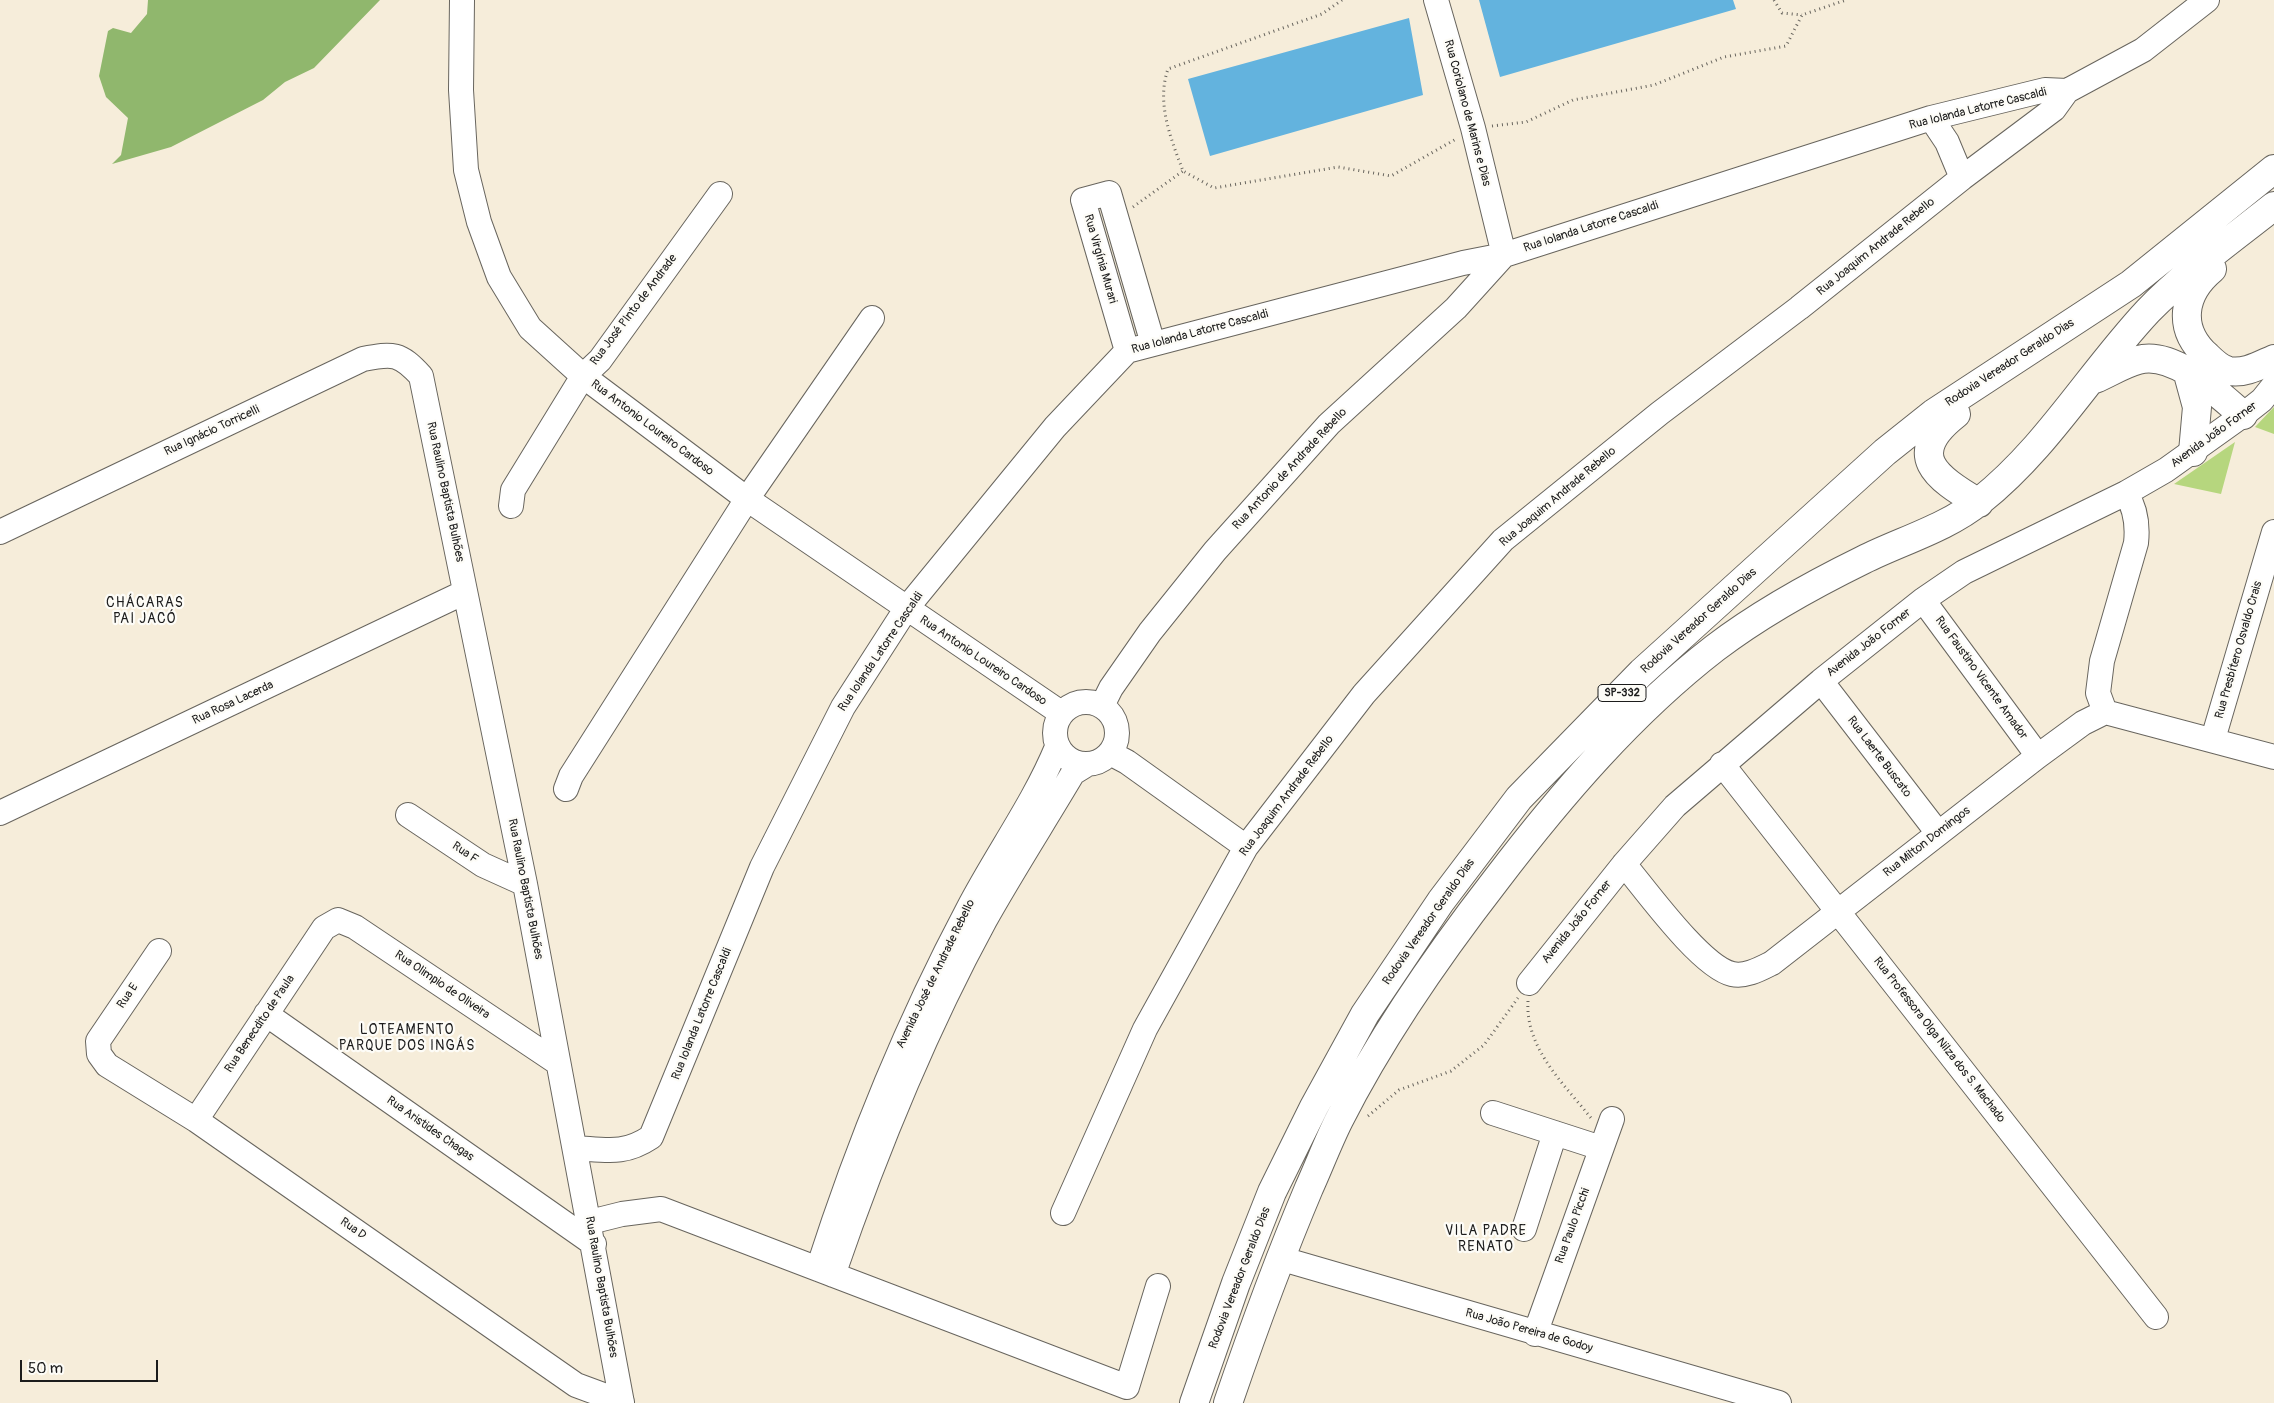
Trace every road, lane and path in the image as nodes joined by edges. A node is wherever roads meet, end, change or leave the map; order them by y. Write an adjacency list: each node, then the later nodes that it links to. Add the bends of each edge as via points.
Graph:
1 (462, 0): 25 (street, Rua Antonio Loureiro Cardoso, via 466,170 480,222 499,277 530,328)
2 (1342, 0): 12 (path, via 1322,14 1168,69 1163,85 1164,108)
3 (1436, 0): 10 (street, Rua Coriolano de Marins e Dias)
4 (1774, 0): 7 (path, via 1782,12)
5 (1846, 0): 7 (path)
6 (2207, 0): 8 (street, Rua Joaquim Andrade Rebello, via 2143,50)
7 (1802, 15): 10 (path, via 1786,46 1724,57 1654,85 1573,100 1526,122)
8 (2067, 91): 9 (street, Rua Iolanda Latorre Cascaldi, via 2045,90); 13 (street, Rua Joaquim Andrade Rebello, via 2054,108)
9 (1931, 118): 13 (street, via 1947,142); 18 (street, Rua Iolanda Latorre Cascaldi)
10 (1474, 128): 12 (path, via 1391,176 1338,167 1214,188); 18 (street, Rua Coriolano de Marins e Dias)
11 (2274, 169): 26 (main road, Rodovia Vereador Geraldo Dias / SP-332, via 2131,284)
12 (1183, 171): 16 (path, via 1139,204)
13 (1962, 178): 54 (street, Rua Joaquim Andrade Rebello, via 1503,540 1364,694)
14 (720, 194): 25 (street, Rua José PInto de Andrade, via 600,360)
15 (2274, 206): 17 (main road, SP-332)
16 (1116, 216): 20 (street, Rua Virgínia Murari); 21 (street, Rua Virgínia Murari, via 1109,193 1083,200)
17 (2242, 231): 22 (main road, via 2231,254 2203,277 2192,292 2186,310 2188,329 2198,348 2230,371 2248,370); 27 (main road, SP-332, via 2182,278 2148,311)
18 (1504, 255): 20 (street, Rua Iolanda Latorre Cascaldi); 40 (street, Rua Antonio de Andrade Rebello, via 1456,308 1328,424 1214,551 1150,632)
19 (872, 318): 31 (street)
20 (1153, 344): 21 (street, Rua Iolanda Latorre Cascaldi)
21 (1127, 351): 38 (street, Rua Iolanda Latorre Cascaldi, via 1054,427)
22 (2274, 360)
23 (2188, 374): 27 (main road, via 2166,361 2152,358 2138,360); 28 (main road, via 2209,387); 29 (main road, via 2197,407)
24 (421, 376): 34 (street, Rua Ignácio Torricelli, via 407,360 387,355 363,359); 36 (street, Rua Raulino Baptista Bulhões)
25 (583, 376): 31 (street, Rua Antonio Loureiro Cardoso); 33 (street, Rua José PInto de Andrade, via 513,490)
26 (1986, 379): 32 (main road, via 1975,397 1941,426 1930,441 1928,454 1932,466 1943,480); 79 (main road, Rodovia Vereador Geraldo Dias / SP-332, via 1934,413 1885,452 1642,672 1519,798 1441,901 1365,1014 1314,1107 1272,1192)
27 (2085, 384): 32 (main road, SP-332, via 2034,452)
28 (2263, 400): 29 (street, Avenida João Forner)
29 (2193, 452): 30 (street, Avenida João Forner)
30 (2126, 493): 37 (street, Avenida João Forner, via 1964,572); 41 (street, via 2138,528 2102,661 2098,693)
31 (747, 499): 38 (street, Rua Antonio Loureiro Cardoso); 50 (street)
32 (1979, 503): 73 (main road, SP-332, via 1957,517 1863,559 1748,625 1679,678 1579,778 1451,938 1391,1028 1338,1121)
33 (512, 506)
34 (0, 532)
35 (2274, 532): 43 (street, Rua Presbítero Osvaldo Crais)
36 (465, 592): 51 (street, Rua Rosa Lacerda); 56 (street, Rua Raulino Baptista Bulhões)
37 (1923, 600): 39 (street, Avenida João Forner); 46 (street, Rua Faustino Vicente Amador)
38 (906, 610): 42 (street, Rua Antonio Loureiro Cardoso); 69 (street, Rua Iolanda Latorre Cascaldi, via 843,706 762,867 651,1137 635,1147 616,1150)
39 (1821, 681): 48 (street, Avenida João Forner); 53 (street, Rua Laerte Buscato)
40 (1102, 706): 42 (street, via 1085,702 1068,707); 45 (street, via 1109,712 1116,728 1117,737)
41 (2105, 712): 43 (street); 46 (street, Rua Milton Domingos, via 2083,723)
42 (1061, 713): 44 (street, via 1054,729)
43 (2213, 739): 47 (street)
44 (1057, 747): 49 (street, via 1069,760); 74 (street, Avenida José de Andrade Rebello, via 968,908 911,1020 848,1178)
45 (1110, 753): 49 (street); 54 (street)
46 (2038, 756): 53 (street, Rua Milton Domingos)
47 (2274, 757)
48 (1722, 764): 55 (street, Avenida João Forner, via 1676,806); 57 (street, Rua Professora Olga Nilza dos S. Machado)
49 (1086, 765): 74 (street, Avenida José de Andrade Rebello, via 1072,773 985,920 929,1033 860,1198)
50 (566, 788)
51 (0, 813)
52 (408, 815): 56 (street, Rua F, via 482,865)
53 (1938, 834): 57 (street, Rua Milton Domingos)
54 (1246, 847): 70 (street, Rua Joaquim Andrade Rebello, via 1145,1029)
55 (1624, 864): 57 (street, Rua Milton Domingos, via 1686,938 1711,963 1732,974 1753,973 1772,963); 60 (street, Avenida João Forner)
56 (525, 884): 63 (street, Rua Raulino Baptista Bulhões)
57 (1838, 911): 76 (street, Rua Professora Olga Nilza dos S. Machado)
58 (324, 928): 61 (street, Rua Benecdito de Paula); 63 (street, Rua Olimpio de Oliveira, via 338,920 356,927)
59 (159, 951): 62 (street, Rua E)
60 (1529, 983): 65 (path, via 1484,1045 1451,1071 1399,1090); 68 (path, via 1527,1012 1538,1048 1569,1093)
61 (266, 1014): 66 (street, Rua Benecdito de Paula); 72 (street, Rua Aristides Chagas)
62 (98, 1041): 66 (street, Rua D, via 98,1054 107,1065)
63 (558, 1063): 69 (street, Rua Raulino Baptista Bulhões)
64 (1493, 1113): 67 (street)
65 (1366, 1117)
66 (196, 1120): 78 (street, Rua D, via 576,1385)
67 (1555, 1133): 68 (street); 71 (street)
68 (1606, 1134): 77 (street, Rua Paulo Picchi)
69 (576, 1148): 72 (street, Rua Raulino Baptista Bulhões)
70 (1064, 1213)
71 (1524, 1229)
72 (592, 1233): 74 (street, via 622,1214 661,1209); 78 (street, Rua Raulino Baptista Bulhões)
73 (1279, 1258): 77 (street, Rua João Pereira de Godoy); 80 (main road, SP-332)
74 (825, 1272): 75 (street, via 1127,1387)
75 (1158, 1286)
76 (2156, 1317)
77 (1535, 1334): 81 (street, Rua João Pereira de Godoy)
78 (622, 1403)
79 (1194, 1403)
80 (1228, 1403)
81 (1779, 1403)

